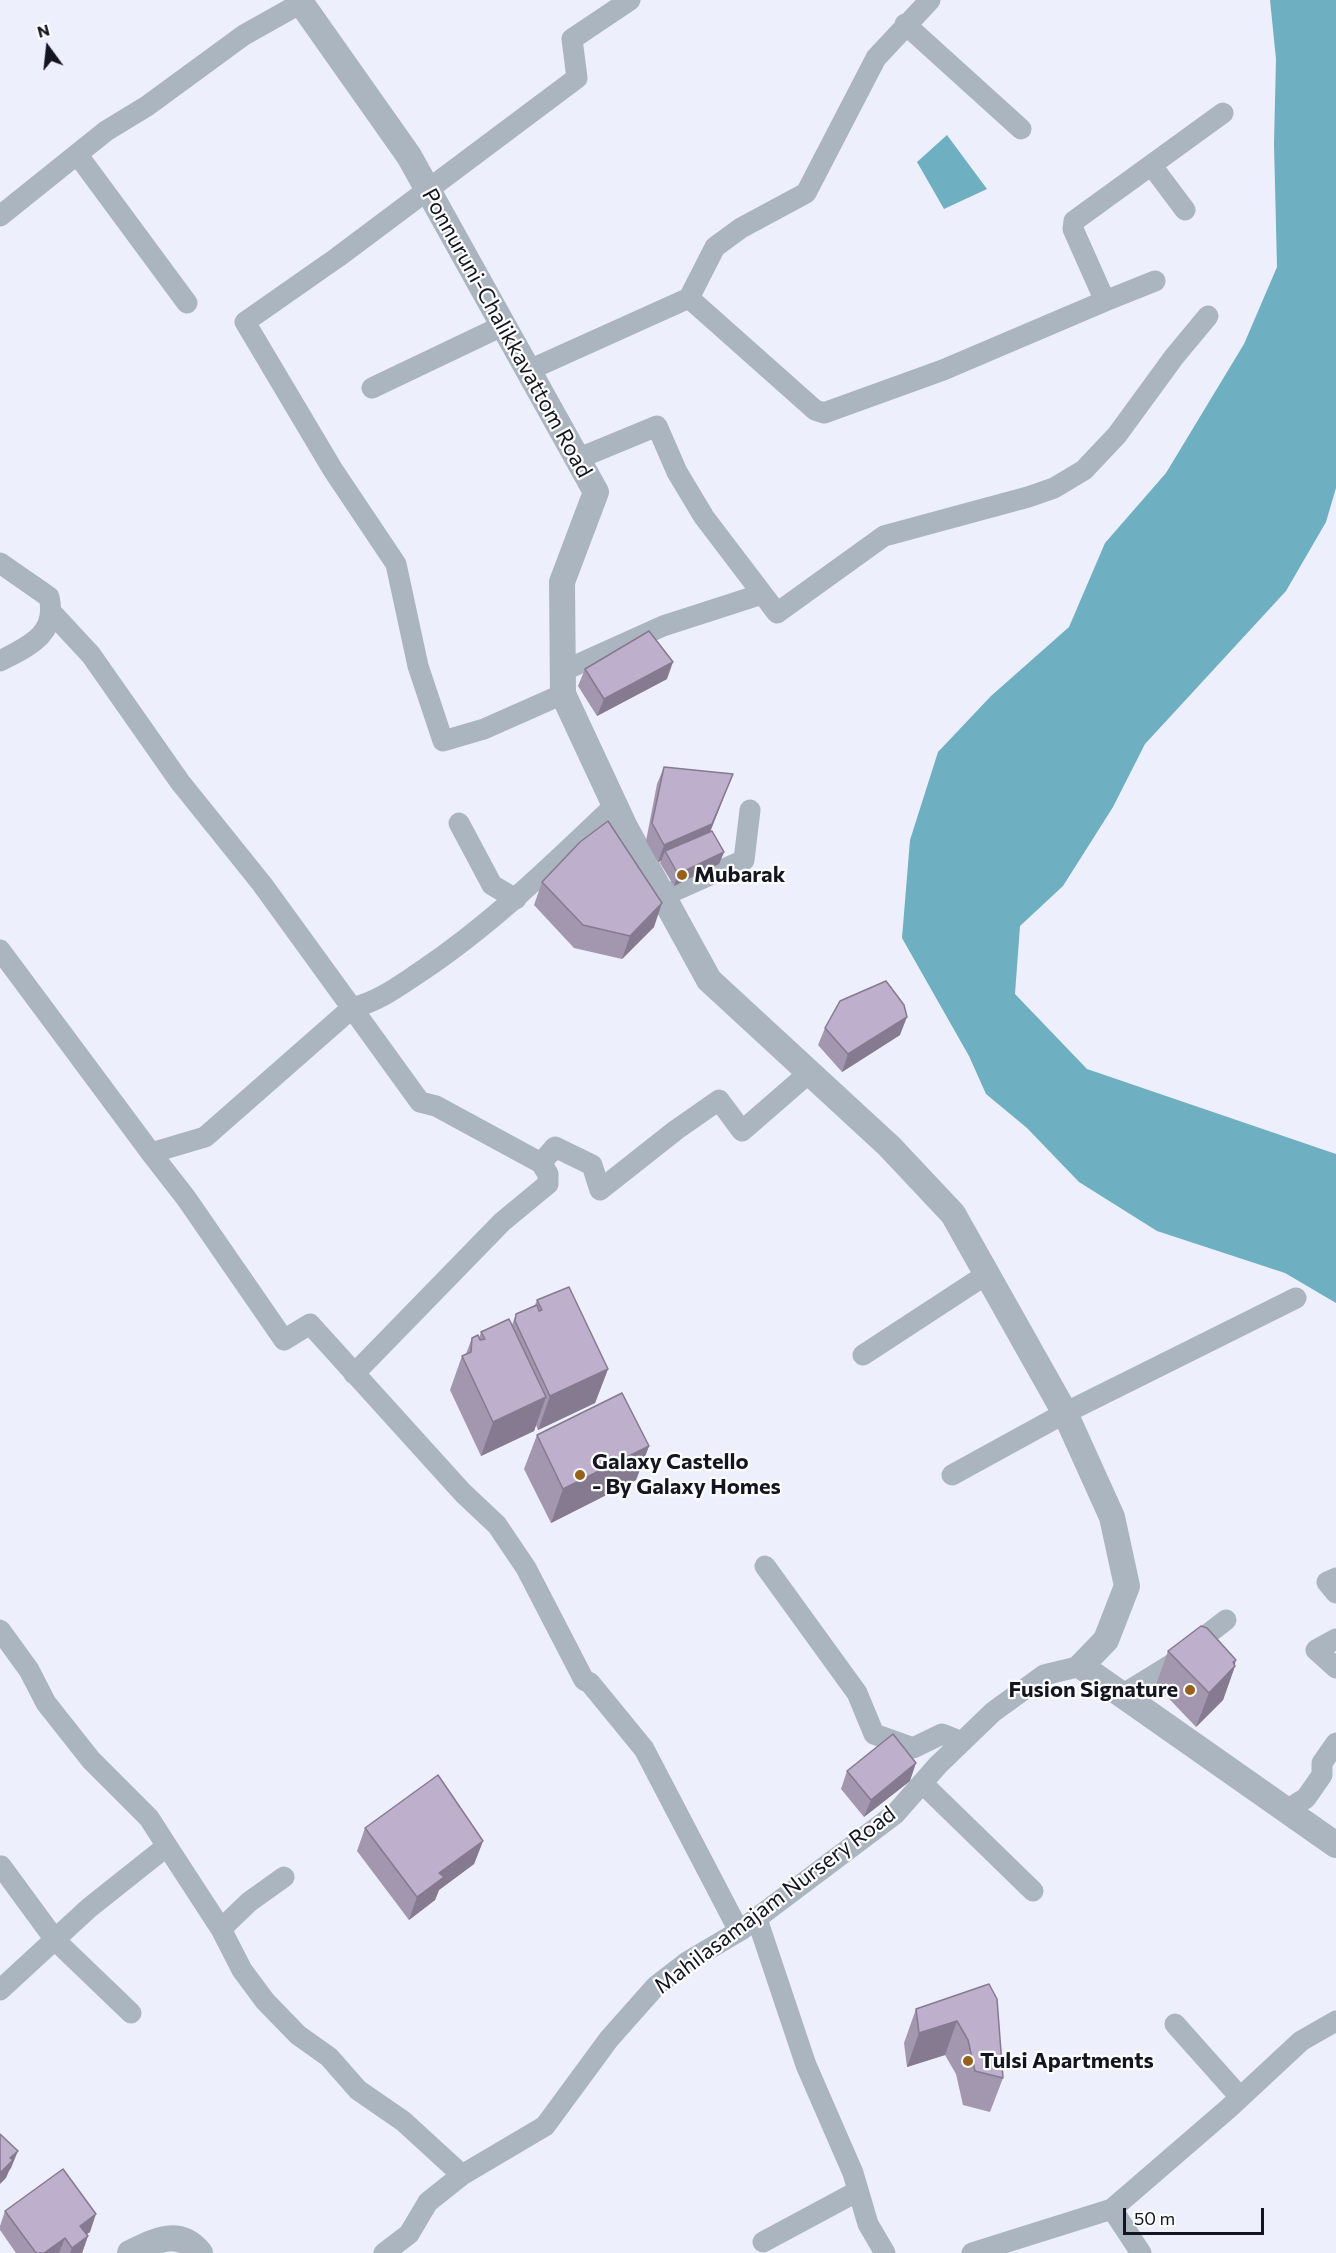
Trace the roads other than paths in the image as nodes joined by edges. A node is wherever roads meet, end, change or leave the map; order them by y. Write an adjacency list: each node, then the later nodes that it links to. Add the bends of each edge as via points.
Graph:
1 (630, 0): 9 (street, via 572,39 576,78)
2 (930, 0): 4 (street)
3 (300, 2): 7 (street, via 244,35); 9 (street, Ponnuruni-Chalikkavattom Road, via 409,156)
4 (905, 24): 6 (street); 13 (street, via 876,58 806,193 741,228 715,247)
5 (1223, 113): 8 (street)
6 (1022, 129)
7 (77, 154): 11 (street); 15 (street)
8 (1152, 166): 10 (street); 14 (street, via 1072,224)
9 (427, 190): 17 (street, Ponnuruni-Chalikkavattom Road); 25 (street, via 245,322 333,470 396,564 418,666 443,741 484,729)
10 (1185, 210)
11 (0, 216)
12 (1155, 281): 14 (street)
13 (689, 298): 14 (street, via 820,413 943,370); 18 (street)
14 (1105, 301)
15 (187, 303)
16 (1208, 316): 22 (street, via 1117,435 1084,470 1054,488 1020,500 884,536 777,613)
17 (502, 326): 18 (street, Ponnuruni-Chalikkavattom Road); 19 (street)
18 (527, 371): 20 (street, Ponnuruni-Chalikkavattom Road)
19 (372, 388)
20 (577, 459): 22 (street, via 657,426 691,497); 25 (street, Ponnuruni-Chalikkavattom Road, via 596,492 562,582)
21 (0, 563): 23 (street, via 49,597)
22 (762, 594): 25 (street, via 663,626)
23 (53, 614): 24 (street, via 47,630); 32 (street, via 74,633 105,673 180,783 262,884)
24 (0, 661)
25 (563, 683): 26 (street, Ponnuruni-Chalikkavattom Road)
26 (615, 806): 29 (street, Ponnuruni-Chalikkavattom Road); 30 (street)
27 (750, 810): 29 (street, via 744,860)
28 (459, 823): 30 (street, via 492,885)
29 (663, 896): 33 (street, Ponnuruni-Chalikkavattom Road, via 709,980)
30 (516, 899): 32 (street, via 429,966 374,1002)
31 (0, 950): 34 (street)
32 (352, 1008): 34 (street, via 205,1137); 35 (street, via 420,1102 436,1106)
33 (810, 1072): 35 (street, via 742,1131 719,1100 600,1190 592,1165 555,1147); 36 (street, Ponnuruni-Chalikkavattom Road, via 889,1146 953,1214)
34 (151, 1153): 39 (street, via 284,1340 310,1324)
35 (541, 1163): 39 (street, via 548,1174 548,1184 502,1222)
36 (987, 1274): 38 (street); 40 (street, Ponnuruni-Chalikkavattom Road)
37 (1296, 1298): 40 (street)
38 (863, 1354)
39 (354, 1374): 60 (street, via 497,1525 526,1568 584,1680 644,1749)
40 (1065, 1413): 41 (street); 48 (street, Ponnuruni-Chalikkavattom Road, via 1112,1517 1127,1586 1106,1640)
41 (952, 1475)
42 (765, 1566): 51 (street, via 857,1693 874,1734 913,1748 942,1734)
43 (1336, 1578): 44 (street, via 1327,1581)
44 (1336, 1593)
45 (1226, 1620): 50 (street, via 1190,1653)
46 (0, 1630): 56 (street, via 29,1670 46,1703 92,1760 149,1818)
47 (1336, 1639): 49 (street, via 1316,1650)
48 (1081, 1666): 50 (street); 51 (street, Mahilasamajam Nursery Road, via 1044,1675 993,1712)
49 (1336, 1668)
50 (1122, 1695): 54 (street)
51 (962, 1742): 53 (street, Mahilasamajam Nursery Road)
52 (1336, 1743): 54 (street, via 1306,1798)
53 (922, 1783): 59 (street); 60 (street, Mahilasamajam Nursery Road, via 895,1814)
54 (1287, 1810): 55 (street)
55 (1336, 1845)
56 (167, 1846): 61 (street); 62 (street, via 89,1908)
57 (1, 1866): 62 (street)
58 (284, 1877): 61 (street)
59 (1033, 1891)
60 (748, 1925): 68 (street, Mahilasamajam Nursery Road, via 656,1986 609,2039 545,2126); 69 (street)
61 (221, 1929): 68 (street, via 242,1970 297,2035 328,2057 358,2090 403,2121)
62 (56, 1941): 63 (street); 64 (street)
63 (0, 1990)
64 (131, 2013)
65 (1336, 2021): 67 (street, via 1301,2041)
66 (1175, 2024): 67 (street)
67 (1240, 2097): 70 (street)
68 (462, 2175): 74 (street, Mahilasamajam Nursery Road, via 428,2202 409,2234)
69 (858, 2191): 71 (street); 75 (street, via 868,2224)
70 (1112, 2209): 76 (street); 77 (street)
71 (763, 2242)
72 (130, 2253): 73 (street, via 163,2237 192,2243)
73 (200, 2253)
74 (384, 2253)
75 (885, 2253)
76 (972, 2253)
77 (1140, 2253)

